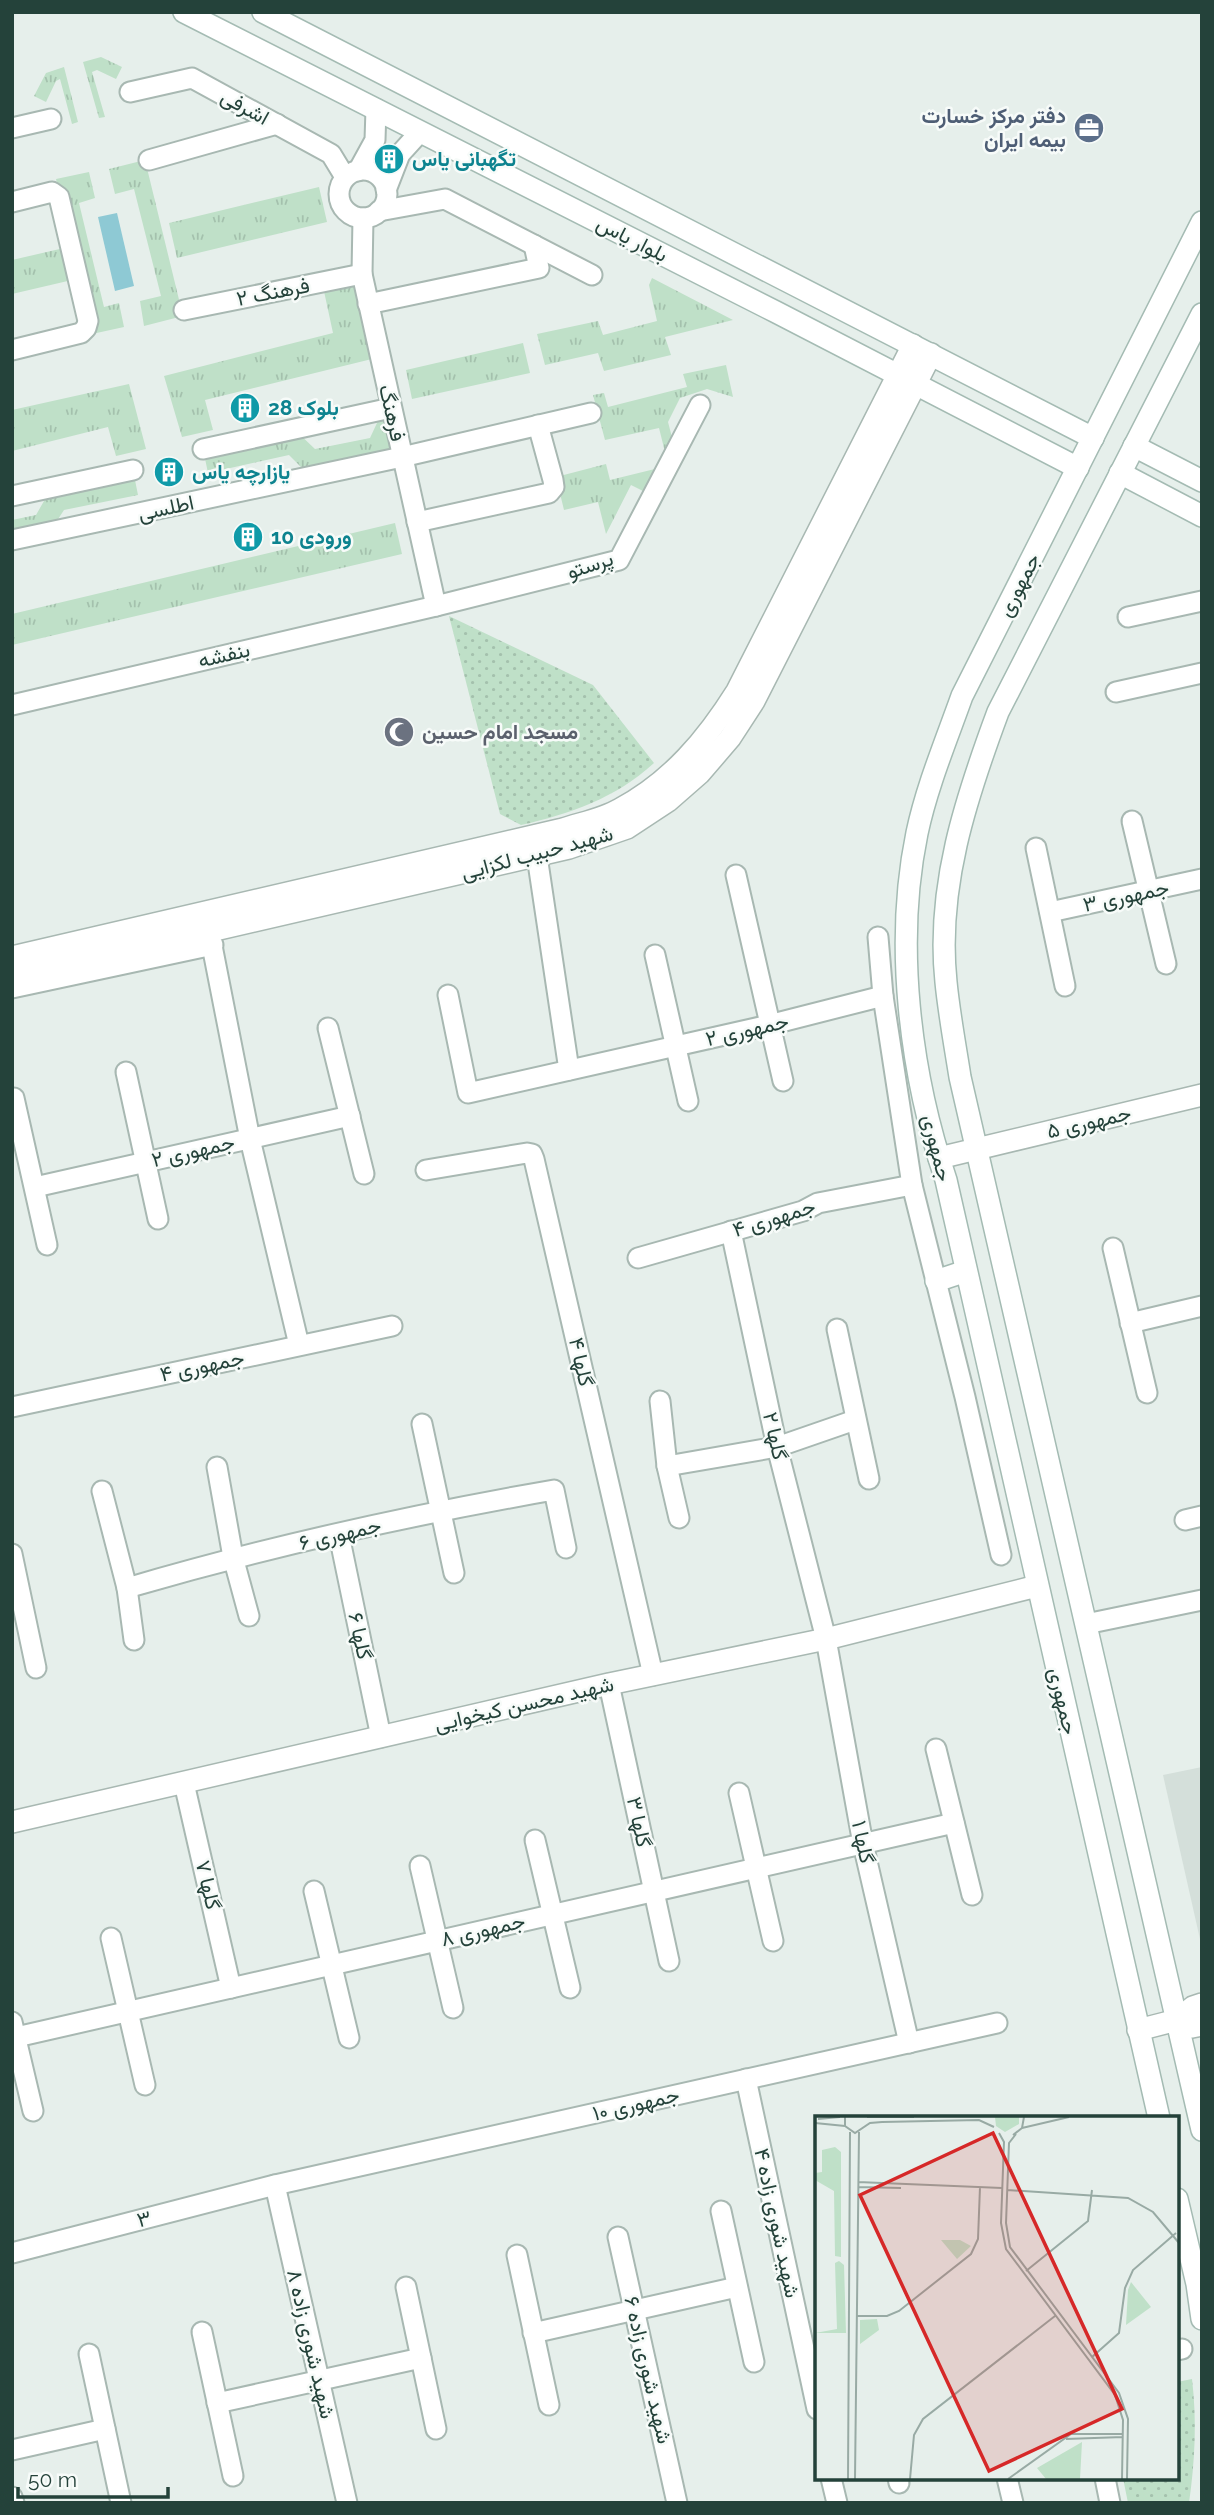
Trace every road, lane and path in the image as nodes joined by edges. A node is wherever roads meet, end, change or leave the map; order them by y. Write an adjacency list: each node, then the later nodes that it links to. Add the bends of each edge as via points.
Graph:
1 (184, 12): 4 (main road, بلوار یاس)
2 (263, 12): 18 (main road, بلوار یاس)
3 (130, 92): 6 (street, اشرفی, via 192,78)
4 (376, 109): 8 (main road, بلوار یاس); 10 (street, via 375,140)
5 (51, 120): 7 (street)
6 (277, 124): 9 (street); 10 (street, اشرفی, via 331,154)
7 (12, 128)
8 (420, 132): 11 (street, via 400,154); 21 (main road, بلوار یاس)
9 (149, 160)
10 (352, 174): 11 (street, via 372,172); 13 (street, via 341,184 339,200 348,213)
11 (386, 190): 13 (street, via 387,198)
12 (12, 202): 24 (street, via 51,192 59,197 88,321 81,333)
13 (371, 215): 15 (street, via 445,199); 16 (street, فرهنگ)
14 (1202, 222): 30 (main road, جمهوری)
15 (534, 245): 17 (street); 19 (street, via 539,268)
16 (362, 274): 19 (street, فرهنگ); 20 (street, فرهنگ ۲)
17 (592, 275)
18 (790, 281): 21 (main road); 23 (main road, بلوار یاس)
19 (368, 304): 27 (street, فرهنگ)
20 (184, 310)
21 (776, 312): 25 (main road, بلوار یاس)
22 (1202, 314): 31 (main road, جمهوری)
23 (922, 349): 25 (main road, شهید حبیب لکزایی); 30 (main road, بلوار یاس)
24 (12, 351)
25 (906, 380): 34 (main road, بلوار یاس); 50 (main road, شهید حبیب لکزایی, via 715,727 656,786 618,810); 51 (main road, شهید حبیب لکزایی, via 754,701 730,738 668,801 627,828)
26 (699, 405): 43 (street, پرستو, via 619,559)
27 (391, 408): 32 (street); 33 (street, فرهنگ)
28 (591, 413): 29 (street, اطلسی)
29 (538, 425): 33 (street, اطلسی); 40 (street, via 553,480 549,493)
30 (1093, 438): 34 (main road, جمهوری)
31 (1134, 446): 36 (main road, جمهوری); 37 (main road)
32 (203, 449)
33 (402, 457): 40 (street, فرهنگ); 41 (street, اطلسی)
34 (1078, 468): 78 (main road, جمهوری, via 962,696 917,832 906,909 907,989 921,1083)
35 (133, 470): 38 (street)
36 (1120, 473): 39 (main road); 77 (main road, جمهوری, via 998,712 956,841 946,912 946,979)
37 (1202, 481)
38 (12, 496)
39 (1202, 516)
40 (417, 522): 43 (street, فرهنگ)
41 (12, 540)
42 (1202, 601): 44 (street)
43 (436, 606): 47 (street, بنفشه)
44 (1128, 617)
45 (1202, 673): 46 (street)
46 (1116, 692)
47 (12, 705)
48 (1132, 821): 54 (street)
49 (1036, 848): 55 (street)
50 (501, 854): 51 (main road, شهید حبیب لکزایی); 56 (main road, شهید حبیب لکزایی)
51 (537, 856): 69 (street)
52 (736, 875): 66 (street)
53 (1202, 879): 54 (street, جمهوری ۳)
54 (1148, 891): 55 (street, جمهوری ۳); 60 (street)
55 (1049, 912): 62 (street)
56 (210, 930): 59 (main road, شهید حبیب لکزایی); 61 (main road, شهید حبیب لکزایی); 63 (street); 76 (street)
57 (878, 937): 65 (street)
58 (655, 955): 68 (street)
59 (12, 957)
60 (1166, 964)
61 (12, 977)
62 (1065, 986)
63 (12, 988)
64 (448, 995): 69 (street, جمهوری ۲, via 468,1093)
65 (883, 996): 66 (street, جمهوری ۲); 82 (street)
66 (769, 1026): 68 (street, جمهوری ۲); 71 (street)
67 (328, 1028): 75 (street)
68 (675, 1046): 69 (street, جمهوری ۲); 74 (street)
69 (569, 1070)
70 (126, 1072): 79 (street)
71 (783, 1081)
72 (1202, 1095): 77 (main road, جمهوری ۵)
73 (15, 1098): 83 (street)
74 (688, 1101)
75 (350, 1116): 76 (street, جمهوری ۲); 81 (street)
76 (250, 1139): 79 (street, جمهوری ۲); 95 (street)
77 (976, 1149): 78 (main road, جمهوری ۵); 119 (main road, جمهوری)
78 (939, 1158): 89 (main road, جمهوری)
79 (146, 1162): 83 (street, جمهوری ۲); 84 (street)
80 (426, 1170): 123 (street, گلها ۴, via 532,1154)
81 (363, 1174)
82 (912, 1185): 85 (street, جمهوری ۴, via 818,1203); 90 (street)
83 (35, 1187): 86 (street)
84 (158, 1219)
85 (731, 1231): 88 (street, جمهوری ۴); 101 (street, گلها ۲)
86 (47, 1245)
87 (1113, 1248): 92 (street)
88 (638, 1258)
89 (966, 1271): 90 (main road); 114 (main road, جمهوری)
90 (936, 1281): 111 (street)
91 (1202, 1306): 92 (street)
92 (1130, 1322): 96 (street)
93 (392, 1326): 95 (street, جمهوری ۴)
94 (837, 1329): 99 (street)
95 (299, 1345): 98 (street, جمهوری ۴)
96 (1146, 1393)
97 (660, 1401): 102 (street)
98 (12, 1406)
99 (855, 1420): 101 (street); 104 (street)
100 (422, 1424): 106 (street)
101 (777, 1447): 102 (street); 120 (street, گلها ۲)
102 (667, 1466): 107 (street)
103 (217, 1467): 112 (street)
104 (869, 1479)
105 (102, 1491): 115 (street)
106 (439, 1510): 108 (street, جمهوری ۶); 109 (street, جمهوری ۶, via 554,1490); 113 (street)
107 (679, 1518)
108 (339, 1535): 112 (street, جمهوری ۶); 125 (street, گلها ۶)
109 (566, 1548)
110 (12, 1554): 117 (street)
111 (1001, 1555)
112 (233, 1557): 115 (street, جمهوری ۶); 118 (street)
113 (454, 1573)
114 (1037, 1586): 120 (main road, شهید محسن کیخوایی); 152 (main road, جمهوری)
115 (127, 1588): 121 (street)
116 (1202, 1600): 119 (street)
117 (18, 1609): 122 (street)
118 (249, 1616)
119 (1086, 1624): 149 (main road, جمهوری)
120 (826, 1639): 123 (main road, شهید محسن کیخوایی); 132 (street, گلها ۱)
121 (134, 1640)
122 (36, 1668)
123 (653, 1675): 124 (main road, شهید محسن کیخوایی)
124 (609, 1684): 125 (main road, شهید محسن کیخوایی); 136 (street, گلها ۳)
125 (382, 1737): 127 (main road, شهید محسن کیخوایی)
126 (936, 1749): 130 (street)
127 (184, 1783): 129 (main road, شهید محسن کیخوایی); 144 (street, گلها ۷)
128 (739, 1793): 134 (street)
129 (12, 1822)
130 (954, 1823): 132 (street, جمهوری ۸); 137 (street)
131 (535, 1840): 138 (street)
132 (863, 1844): 134 (street, جمهوری ۸); 155 (street, گلها ۱)
133 (420, 1866): 140 (street)
134 (756, 1868): 136 (street, جمهوری ۸); 141 (street)
135 (314, 1891): 143 (street)
136 (654, 1892): 138 (street, جمهوری ۸); 142 (street, گلها ۳)
137 (972, 1895)
138 (552, 1915): 140 (street, جمهوری ۸); 145 (street)
139 (111, 1938): 148 (street)
140 (438, 1941): 143 (street, جمهوری ۸); 147 (street)
141 (773, 1941)
142 (669, 1961)
143 (332, 1965): 144 (street, جمهوری ۸); 154 (street)
144 (231, 1988): 148 (street, جمهوری ۸)
145 (570, 1988)
146 (1202, 2004): 149 (main road)
147 (453, 2008)
148 (128, 2011): 153 (street, جمهوری ۸); 157 (street)
149 (1177, 2020): 151 (main road, via 1192,2027); 152 (main road); 160 (main road, جمهوری)
150 (997, 2023): 155 (street, جمهوری ۱۰)
151 (1202, 2025)
152 (1139, 2030): 159 (main road, جمهوری)
153 (13, 2032): 158 (street)
154 (349, 2038)
155 (909, 2043): 156 (street, جمهوری ۱۰)
156 (746, 2079): 161 (street, جمهوری ۱۰); 177 (street, شهید شوری زاده ۴)
157 (145, 2085)
158 (33, 2111)
159 (1159, 2116)
160 (1202, 2130)
161 (275, 2185): 165 (street, ۳); 176 (street, شهید شوری زاده ۸)
162 (1179, 2208): 170 (main road)
163 (721, 2211): 168 (street)
164 (618, 2237): 169 (street, شهید شوری زاده ۶)
165 (12, 2253)
166 (517, 2255): 172 (street)
167 (406, 2287): 174 (street)
168 (737, 2287): 169 (street); 175 (street)
169 (634, 2310): 172 (street); 191 (street, شهید شوری زاده ۶)
170 (1202, 2319)
171 (202, 2332): 178 (street)
172 (533, 2333): 179 (street)
173 (89, 2354): 180 (street)
174 (421, 2358): 176 (street); 181 (street)
175 (754, 2362)
176 (319, 2381): 178 (street); 190 (street, شهید شوری زاده ۸)
177 (815, 2400)
178 (218, 2403): 183 (street)
179 (549, 2405)
180 (105, 2429): 182 (street); 189 (street)
181 (436, 2429)
182 (12, 2450)
183 (233, 2476)
184 (831, 2480): 192 (street)
185 (1007, 2480): 193 (street)
186 (1105, 2480): 194 (street)
187 (12, 2497): 188 (street)
188 (14, 2503)
189 (121, 2503)
190 (347, 2503)
191 (677, 2503)
192 (836, 2503)
193 (1013, 2503)
194 (1110, 2503)

